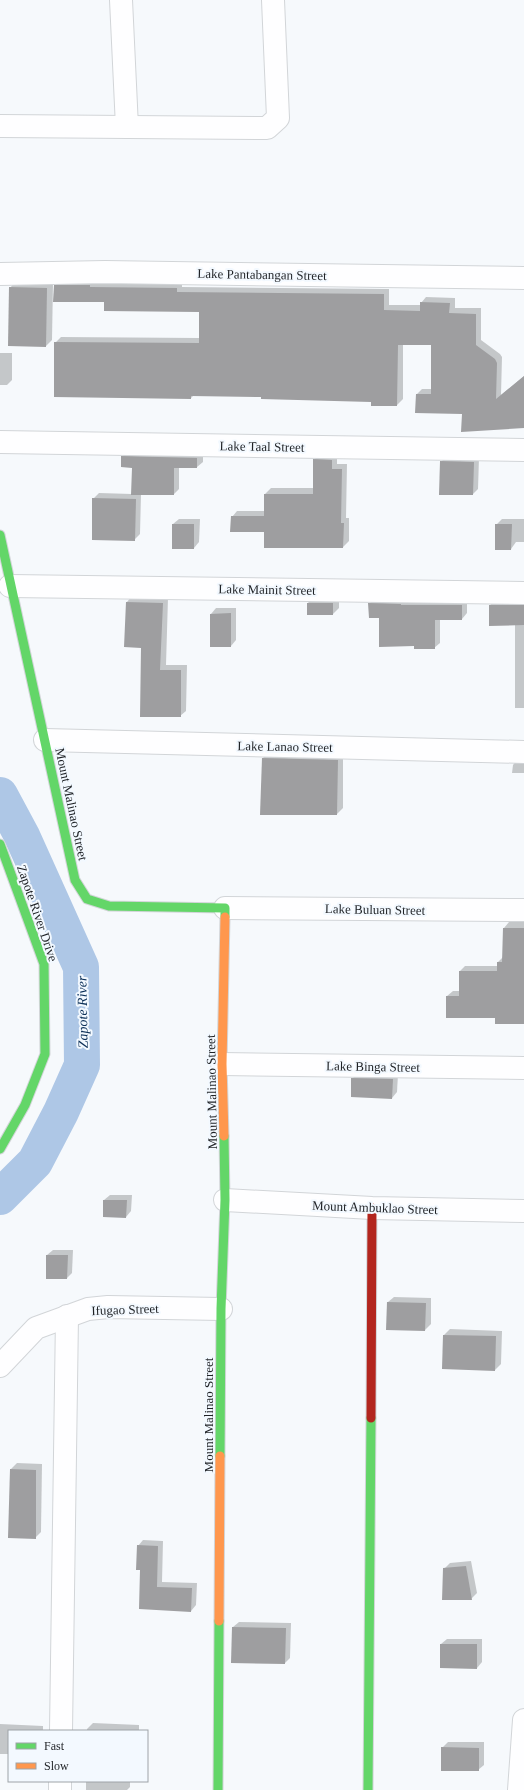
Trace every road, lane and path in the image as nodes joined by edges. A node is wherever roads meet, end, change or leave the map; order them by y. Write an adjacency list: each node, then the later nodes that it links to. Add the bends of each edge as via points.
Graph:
1 (120, 0): 4 (street)
2 (273, 0): 4 (street, via 278,118 267,128)
3 (0, 126): 4 (street)
4 (127, 127)
5 (0, 274): 6 (street, Lake Pantabangan Street, via 105,272)
6 (524, 278)
7 (0, 442): 8 (street, Lake Taal Street)
8 (524, 450)
9 (0, 535): 10 (street, Mount Malinao Street)
10 (10, 586): 11 (street, Lake Mainit Street); 12 (street, Mount Malinao Street)
11 (524, 593)
12 (45, 740): 13 (street, Lake Lanao Street); 15 (street, Mount Malinao Street, via 75,880 87,899 109,906)
13 (524, 752)
14 (0, 844): 19 (street, Zapote River Drive, via 44,964 45,1046 45,1054 25,1105)
15 (225, 908): 16 (street, Lake Buluan Street); 17 (street, Mount Malinao Street)
16 (524, 910)
17 (222, 1064): 18 (street, Lake Binga Street); 20 (street, Mount Malinao Street)
18 (524, 1068)
19 (0, 1149)
20 (225, 1200): 21 (street, Mount Ambuklao Street); 23 (street, Mount Malinao Street)
21 (372, 1208): 22 (street, Mount Ambuklao Street); 29 (street)
22 (524, 1211)
23 (221, 1309): 24 (street, Ifugao Street, via 108,1307 88,1309); 28 (street, Mount Malinao Street)
24 (67, 1316): 25 (street, Ifugao Street, via 36,1328); 27 (street)
25 (0, 1366)
26 (524, 1720): 30 (street)
27 (61, 1730)
28 (218, 1790)
29 (368, 1790)
30 (519, 1790)

